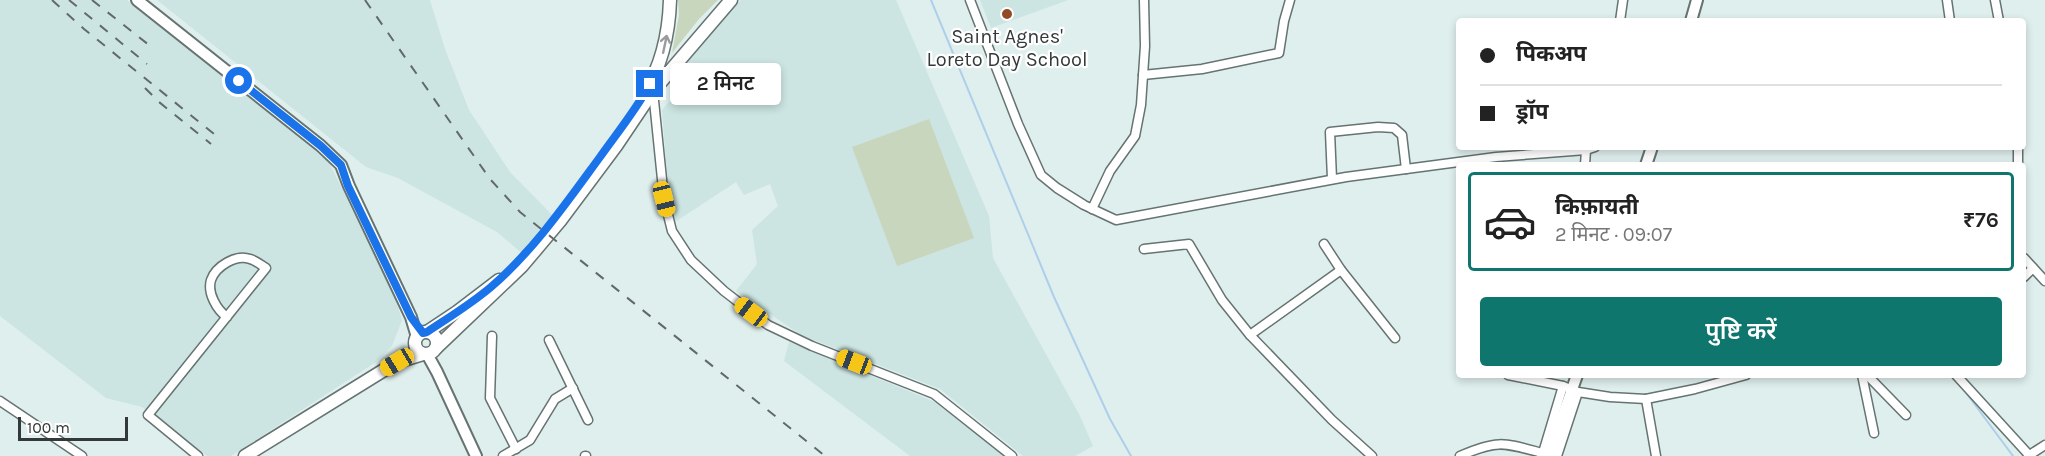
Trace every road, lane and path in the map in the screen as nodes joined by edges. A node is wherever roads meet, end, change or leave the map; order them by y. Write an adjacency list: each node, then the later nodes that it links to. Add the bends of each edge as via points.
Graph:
1 (137, 0): 31 (street, via 341,165)
2 (670, 0): 31 (main road, one-way to 2, via 490,288 567,203 650,84 664,52)
3 (731, 0): 16 (main road)
4 (970, 0): 22 (street, via 1041,175)
5 (1144, 0): 15 (street)
6 (1290, 0): 15 (street, via 1279,53 1203,69)
7 (1623, 0): 11 (street)
8 (1697, 0): 12 (street)
9 (1947, 0): 13 (street)
10 (1995, 0): 14 (street)
11 (1620, 18)
12 (1691, 18)
13 (1950, 18)
14 (1998, 18)
15 (1143, 75): 22 (street, via 1135,136 1110,171)
16 (653, 91): 36 (main road, via 560,221 522,266); 59 (street, via 664,199 672,231 691,260 768,324 812,346 934,394)
17 (1580, 150): 18 (street)
18 (1463, 162)
19 (1456, 163): 20 (street)
20 (1406, 169): 21 (street); 21 (street, via 1402,135 1395,128 1330,132)
21 (1332, 179): 22 (street, via 1116,220)
22 (1092, 209)
23 (1324, 244): 27 (street)
24 (1144, 249): 32 (street, via 1189,244 1222,300)
25 (2026, 260): 26 (street)
26 (2033, 268): 28 (street); 29 (street)
27 (1341, 270): 32 (street); 34 (street)
28 (2026, 275)
29 (2045, 281)
30 (227, 317): 30 (street, via 266,268 249,258 222,265 211,279 216,306); 55 (street, via 148,415)
31 (421, 335): 36 (main road, via 417,348); 36 (main road, via 436,338); 37 (main road)
32 (1250, 335): 60 (street)
33 (492, 336): 52 (street, via 490,398)
34 (1395, 338)
35 (549, 340): 44 (street)
36 (430, 352): 37 (main road); 57 (street)
37 (397, 362): 56 (main road)
38 (1521, 378): 45 (street)
39 (1577, 378): 45 (street)
40 (1725, 378): 46 (street)
41 (1863, 378): 50 (street)
42 (1870, 378): 48 (street)
43 (1959, 378): 64 (street)
44 (573, 388): 49 (street); 52 (street, via 555,399 530,440)
45 (1571, 390): 46 (street); 53 (street); 62 (street)
46 (1647, 399): 63 (street)
47 (0, 401): 54 (street)
48 (1906, 414)
49 (588, 420)
50 (1874, 433)
51 (2045, 445): 64 (street)
52 (516, 448): 58 (street)
53 (1544, 455): 61 (street, via 1508,444 1491,444)
54 (82, 456)
55 (198, 456)
56 (245, 456)
57 (476, 456)
58 (503, 456)
59 (1012, 456)
60 (1371, 456)
61 (1460, 456)
62 (1557, 456)
63 (1656, 456)
64 (2029, 456)

